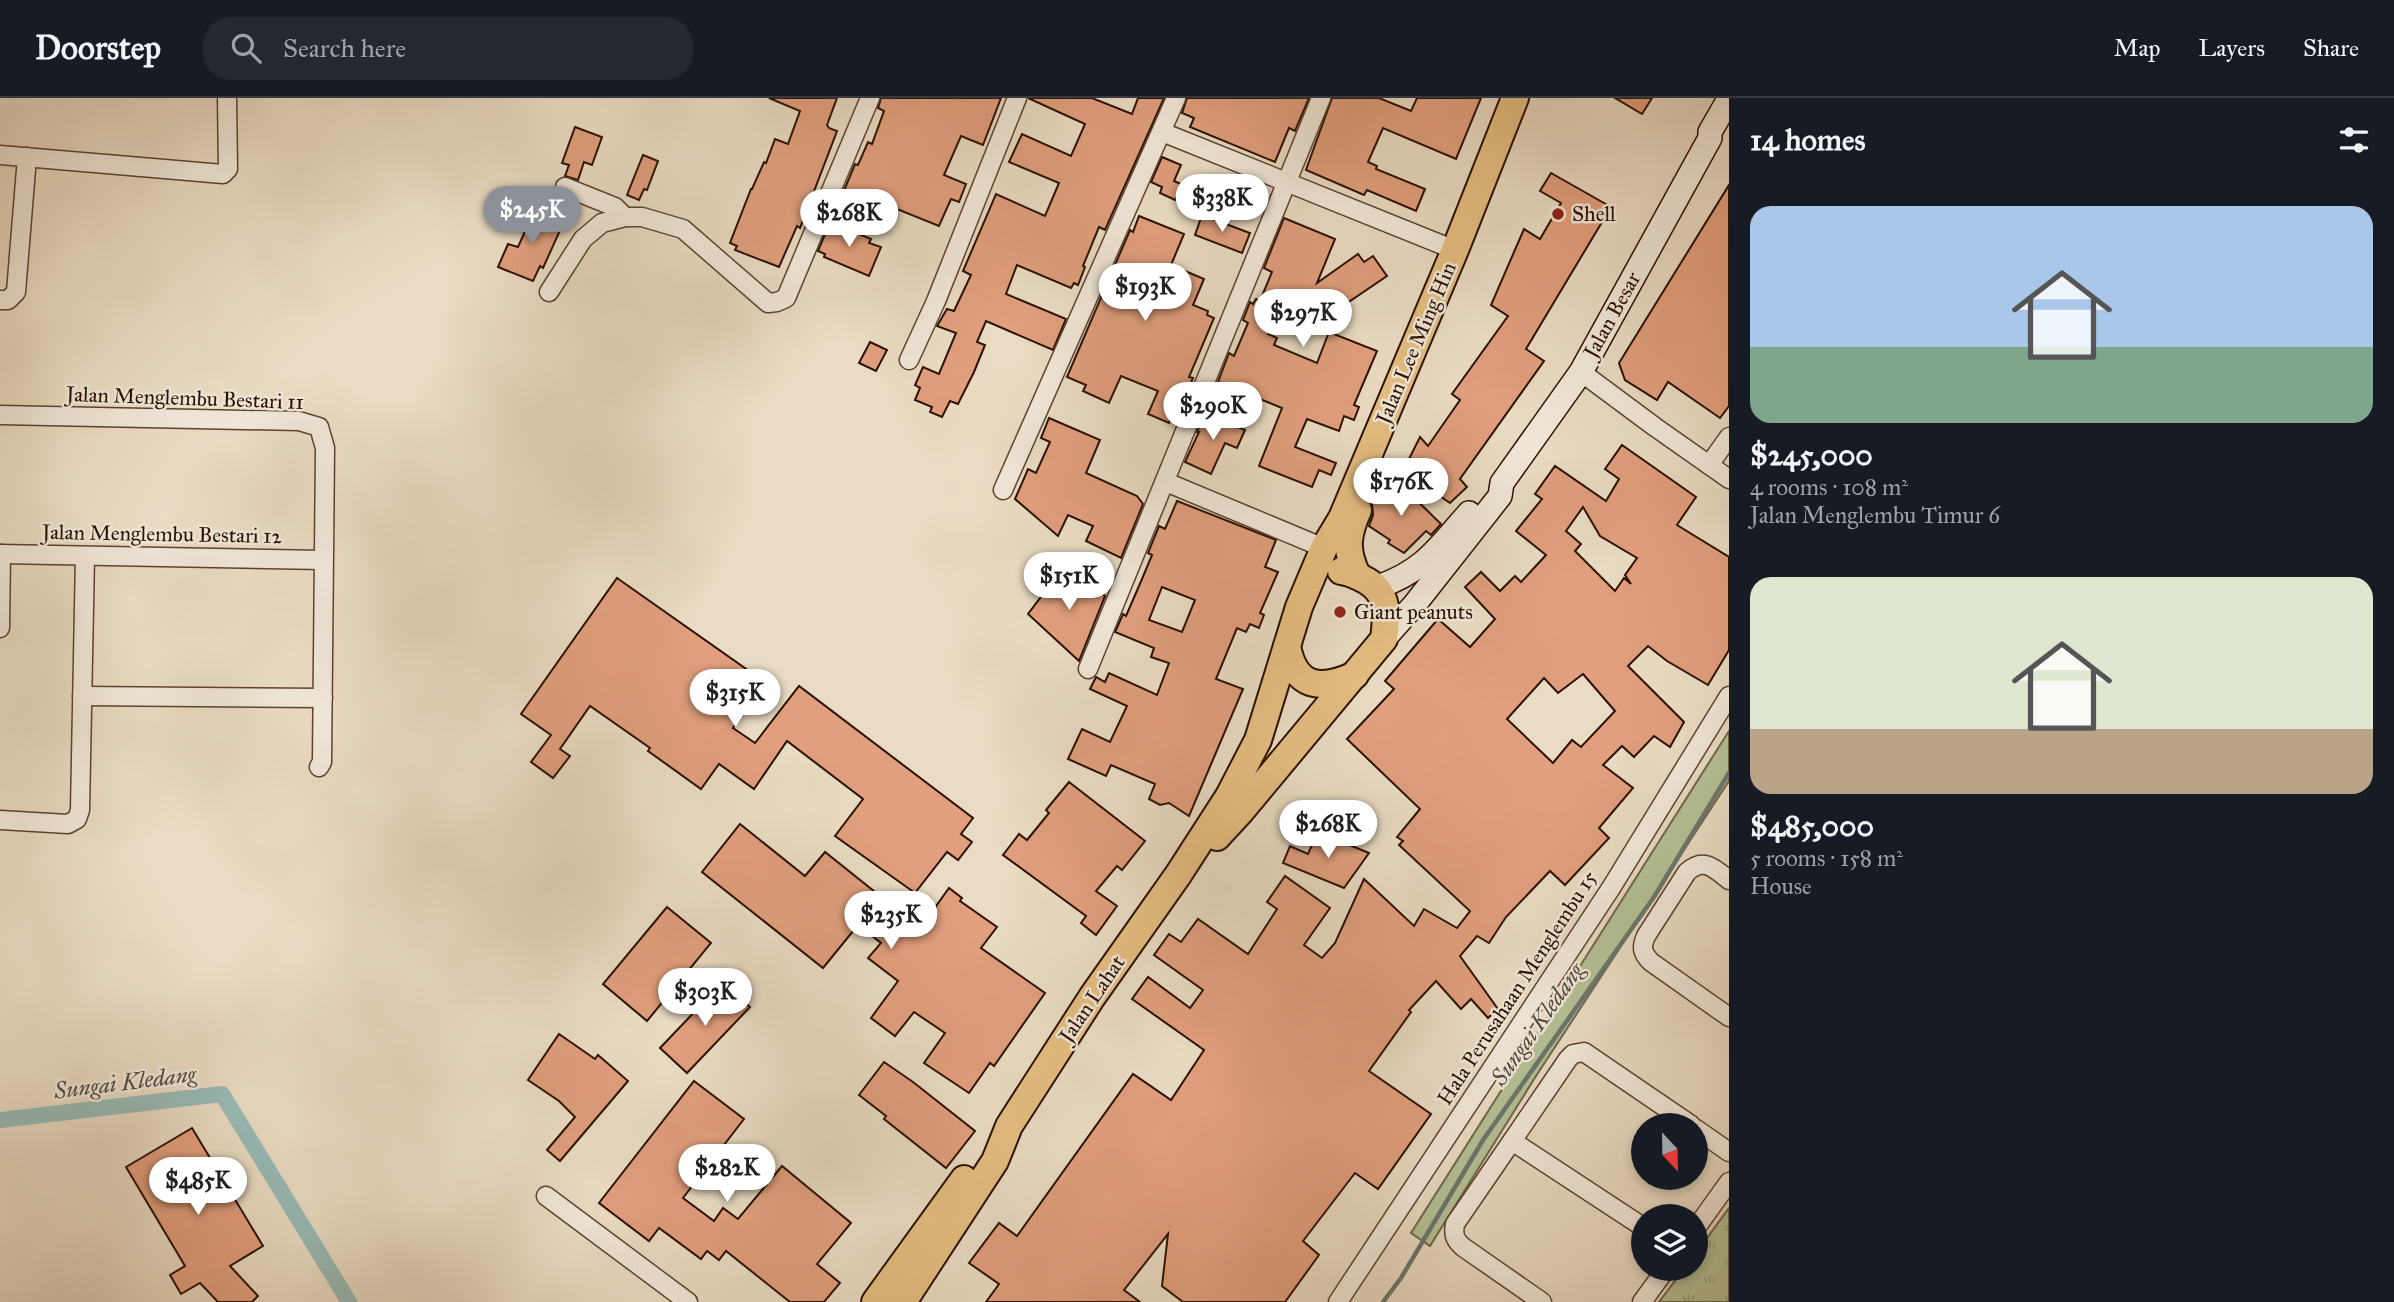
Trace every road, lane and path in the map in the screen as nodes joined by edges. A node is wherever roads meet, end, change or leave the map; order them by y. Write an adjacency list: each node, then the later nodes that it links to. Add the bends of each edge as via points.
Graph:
1 (227, 98): 13 (street, via 227,173)
2 (870, 98): 16 (street, via 786,298 768,303 683,229)
3 (1017, 98): 20 (street)
4 (1176, 98): 10 (street)
5 (1321, 98): 14 (street)
6 (1516, 98): 17 (main road, Jalan Lee Ming Hin)
7 (1532, 98): 33 (main road, Jalan Lee Ming Hin, via 1354,518 1349,557)
8 (1729, 99): 11 (main road, Jalan Besar)
9 (1729, 115): 11 (main road, Jalan Besar, via 1718,134)
10 (1162, 132): 14 (street); 28 (street)
11 (1710, 138): 21 (main road, Jalan Besar)
12 (0, 155): 13 (street)
13 (27, 158): 19 (street)
14 (1286, 184): 17 (street); 26 (street)
15 (565, 187): 16 (street, via 615,207)
16 (625, 217): 18 (street, via 602,223 583,239)
17 (1455, 250): 29 (main road, Jalan Lee Ming Hin, via 1342,518)
18 (549, 292)
19 (8, 296)
20 (909, 360)
21 (1581, 372): 24 (street); 27 (main road, Jalan Besar)
22 (0, 415): 32 (street, Jalan Menglembu Bestari 11, via 299,421 319,427 325,448)
23 (1729, 437): 24 (street)
24 (1709, 466): 25 (street)
25 (1729, 479)
26 (1166, 482): 29 (street); 38 (street)
27 (1502, 483): 33 (main road, Jalan Besar, via 1489,490 1423,565 1393,582); 36 (main road, Jalan Besar, via 1500,496)
28 (1003, 490)
29 (1324, 548): 34 (main road, Jalan Lee Ming Hin)
30 (1, 554): 31 (street, Jalan Menglembu Bestari 12); 35 (street)
31 (85, 556): 32 (street, Jalan Menglembu Bestari 12); 40 (street)
32 (323, 560): 42 (street)
33 (1367, 581): 34 (main road, via 1343,570 1328,572); 36 (main road, via 1385,601)
34 (1308, 585): 37 (main road)
35 (0, 628)
36 (1384, 639): 39 (main road)
37 (1287, 646): 39 (main road, via 1290,662 1306,681 1338,683); 45 (main road, Jalan Lahat, via 1258,740 1229,796)
38 (1088, 669)
39 (1354, 675): 45 (main road, Jalan Lahat, via 1241,811)
40 (82, 696): 42 (street); 44 (street, via 77,819 68,824)
41 (1729, 696): 61 (street, Hala Perusahaan Menglembu 15, via 1611,888)
42 (323, 698): 43 (street)
43 (319, 767)
44 (0, 820)
45 (1178, 875): 49 (main road, Jalan Lahat)
46 (1729, 880): 47 (street, via 1713,868 1695,865 1642,946 1651,962)
47 (1729, 1017)
48 (1673, 1113): 51 (street, via 1584,1052 1567,1059)
49 (1009, 1126): 59 (main road, Jalan Lahat, via 954,1191); 60 (main road, Jalan Lahat, via 995,1161)
50 (1708, 1137): 52 (street)
51 (1512, 1141): 56 (street); 62 (street, via 1453,1233 1462,1247)
52 (1729, 1152)
53 (1729, 1182): 55 (street)
54 (546, 1196): 58 (street)
55 (1708, 1211)
56 (1631, 1219)
57 (1657, 1281): 63 (street)
58 (688, 1302)
59 (874, 1302)
60 (902, 1302)
61 (1338, 1302)
62 (1542, 1302)
63 (1642, 1302)

